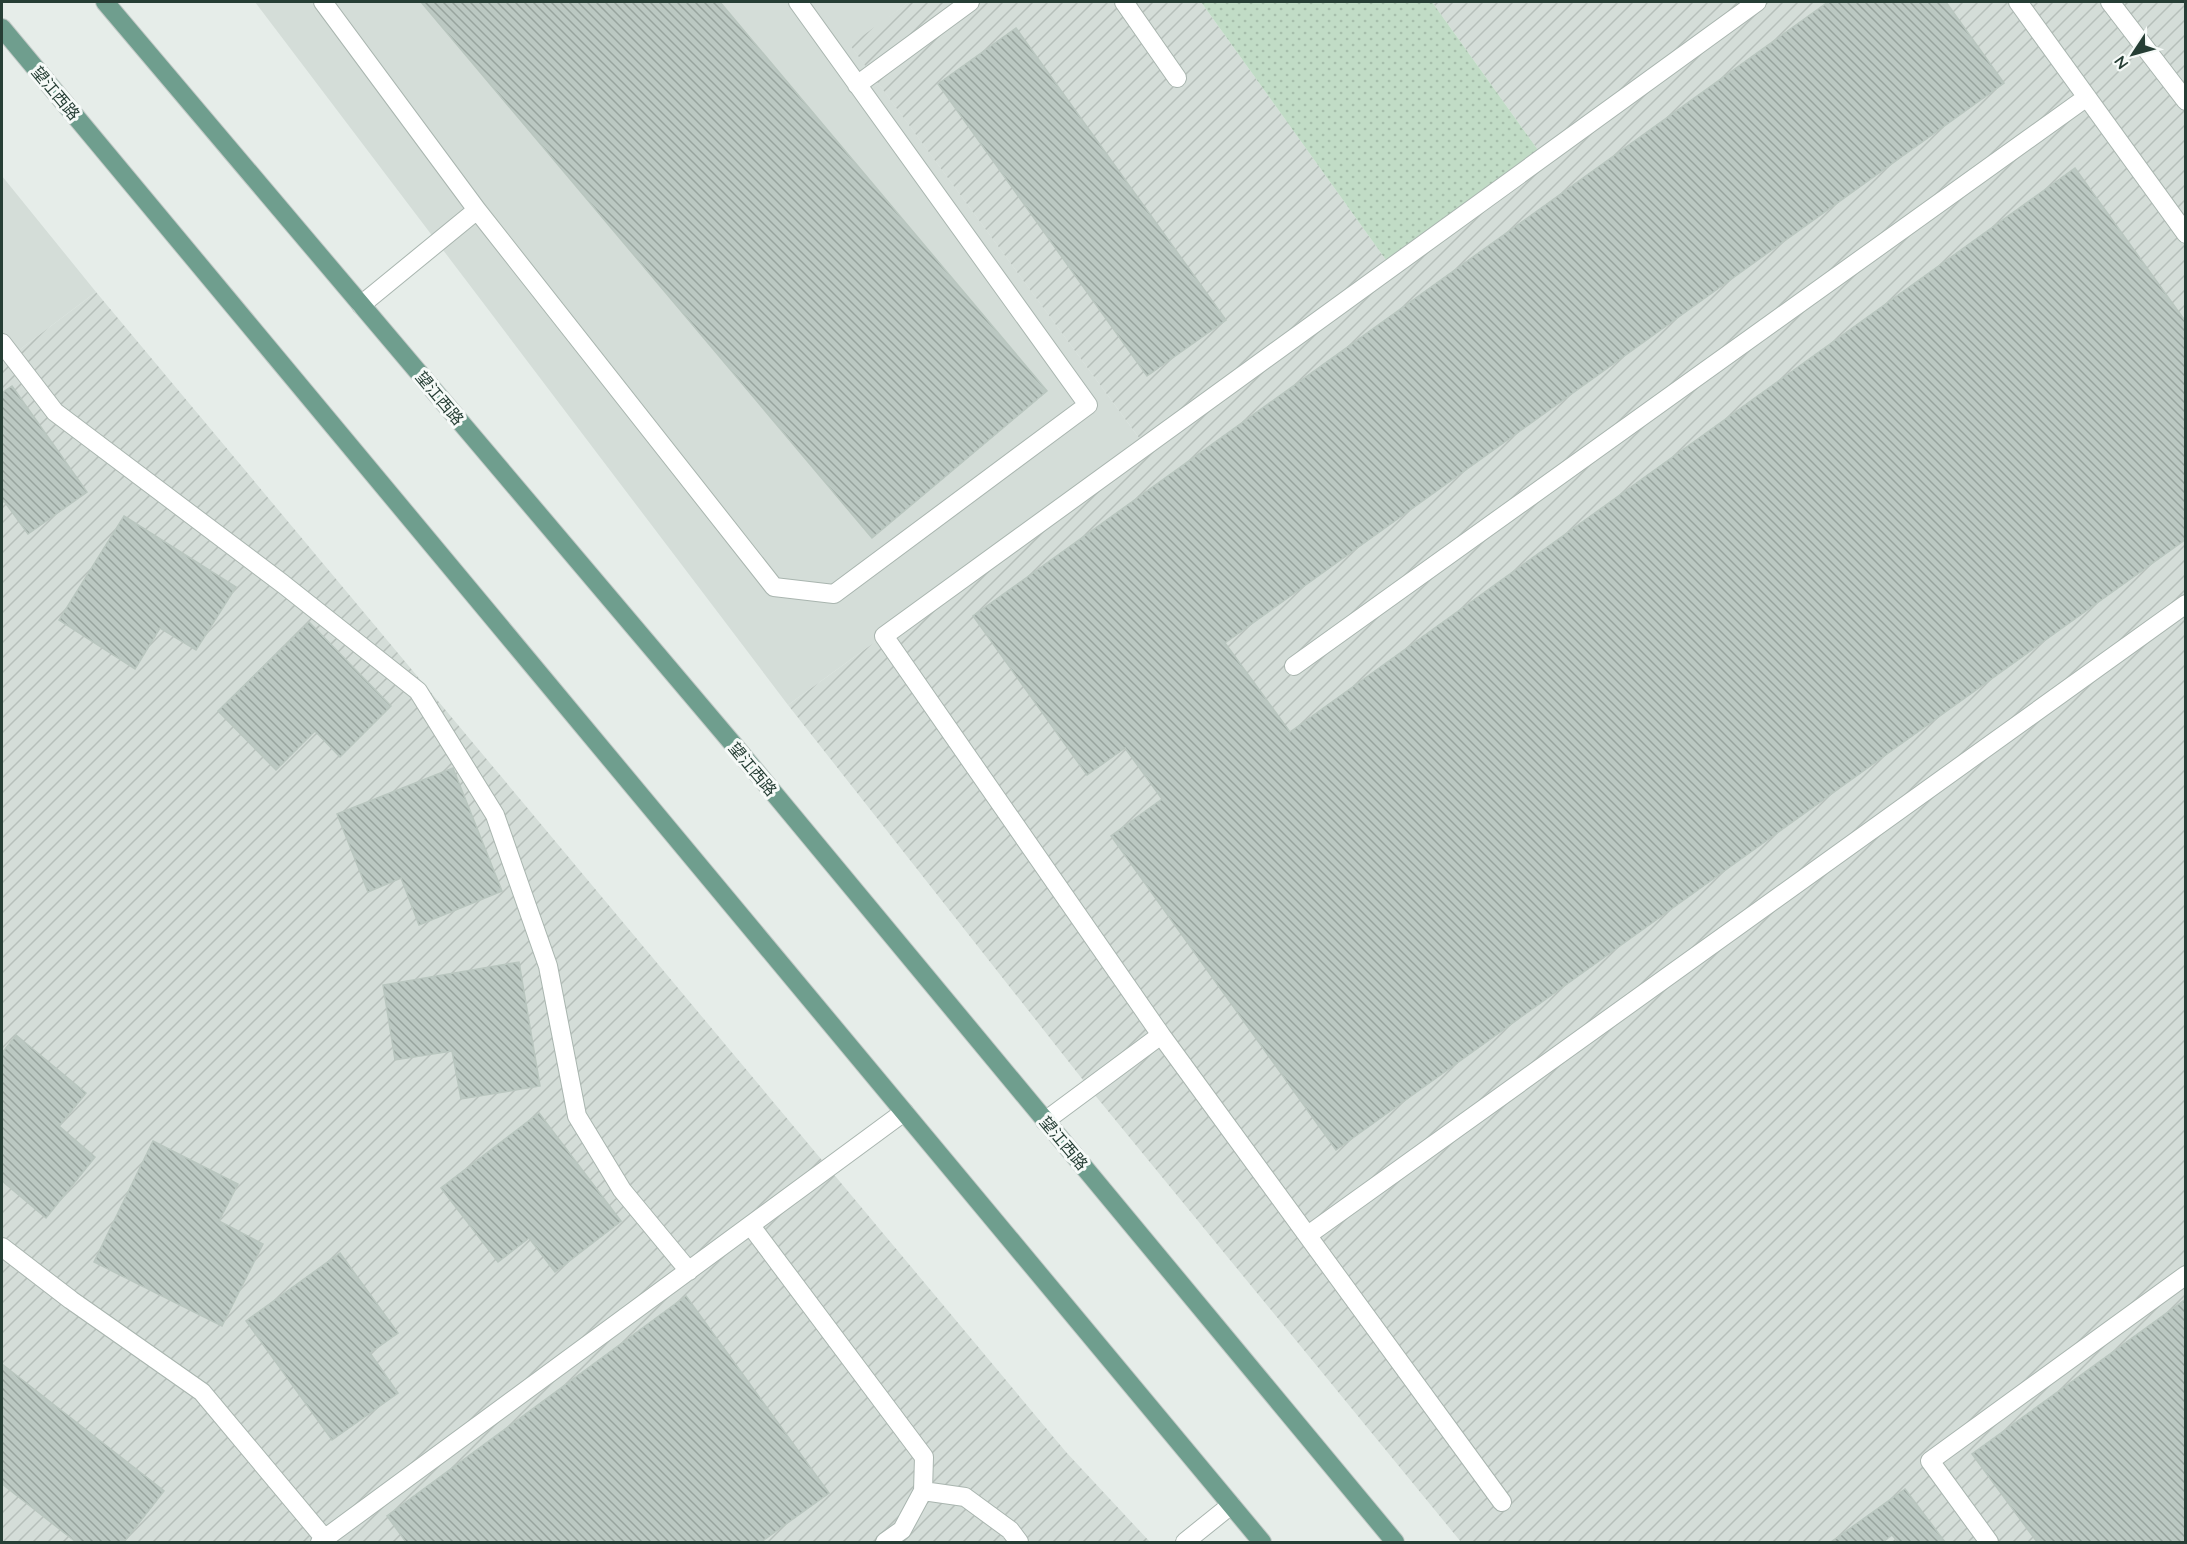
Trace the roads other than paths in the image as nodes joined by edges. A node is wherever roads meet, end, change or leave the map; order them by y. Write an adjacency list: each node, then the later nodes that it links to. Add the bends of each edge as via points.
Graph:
1 (105, 2): 16 (main road, 望江西路)
2 (323, 2): 14 (street)
3 (798, 2): 11 (street)
4 (970, 2): 11 (street)
5 (1124, 2): 10 (street)
6 (1757, 2): 20 (street, via 884,636)
7 (2018, 2): 12 (street)
8 (2110, 2): 13 (street)
9 (2, 28): 21 (main road, 望江西路)
10 (1177, 78)
11 (857, 85): 14 (street, via 1088,405 834,594 774,587)
12 (2087, 97): 15 (street); 19 (street)
13 (2186, 101)
14 (477, 210): 16 (street)
15 (2186, 234)
16 (362, 305): 22 (main road, 望江西路)
17 (2, 346): 26 (street, via 55,412 418,691 495,815 548,966 577,1116 622,1190)
18 (2186, 604): 24 (street)
19 (1293, 666)
20 (1161, 1035): 22 (street); 24 (street)
21 (904, 1112): 23 (street); 30 (main road, 望江西路)
22 (1045, 1121): 36 (main road, 望江西路)
23 (751, 1226): 26 (street); 28 (street, via 924,1457)
24 (1308, 1235): 29 (street)
25 (2, 1247): 31 (street, via 202,1392)
26 (689, 1271): 31 (street)
27 (2186, 1275): 37 (street, via 1930,1461)
28 (923, 1491): 32 (street, via 902,1530); 33 (street, via 965,1497 1010,1530)
29 (1502, 1502)
30 (1231, 1505): 34 (street); 35 (main road, 望江西路)
31 (322, 1541)
32 (885, 1542)
33 (1019, 1542)
34 (1185, 1542)
35 (1262, 1542)
36 (1395, 1542)
37 (1989, 1542)

